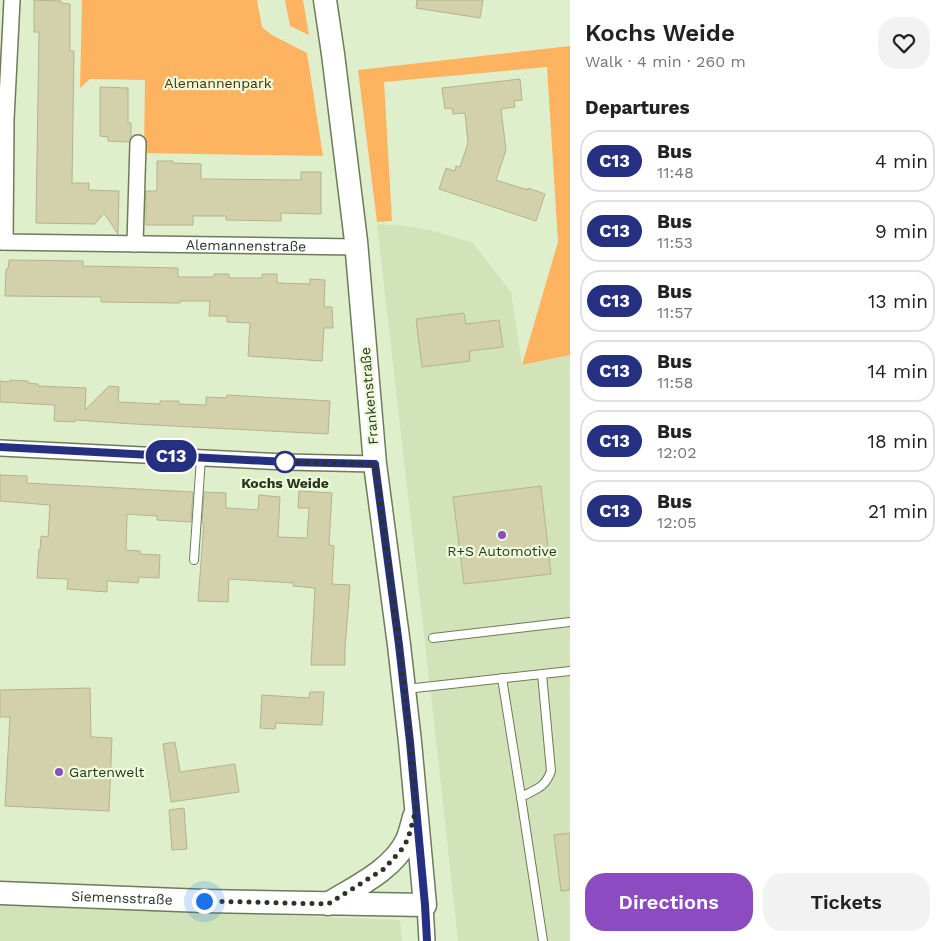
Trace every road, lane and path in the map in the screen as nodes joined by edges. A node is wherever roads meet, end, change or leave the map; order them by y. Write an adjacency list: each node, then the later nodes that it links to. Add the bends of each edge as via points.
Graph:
1 (12, 0): 3 (street, Alemannenstraße)
2 (325, 0): 7 (street, Frankenstraße)
3 (3, 119): 5 (street, Alemannenstraße)
4 (138, 143): 6 (street)
5 (3, 242): 6 (street, Alemannenstraße)
6 (135, 244): 7 (street, Alemannenstraße)
7 (357, 247): 10 (street, Frankenstraße)
8 (0, 448): 9 (street)
9 (201, 458): 10 (street); 11 (lane)
10 (375, 464): 17 (street, Frankenstraße)
11 (194, 560)
12 (570, 622): 13 (lane)
13 (433, 638)
14 (570, 671): 15 (lane)
15 (542, 674): 16 (lane); 18 (lane, via 551,771 544,785)
16 (502, 678): 17 (lane); 18 (lane)
17 (404, 689): 19 (street, Frankenstraße)
18 (521, 797): 24 (lane)
19 (416, 809): 21 (street, via 408,839 384,869); 22 (street, Frankenstraße)
20 (0, 893): 21 (street, Siemensstraße)
21 (328, 904): 22 (street, Siemensstraße)
22 (425, 905): 23 (street, Frankenstraße)
23 (428, 941)
24 (543, 941)

